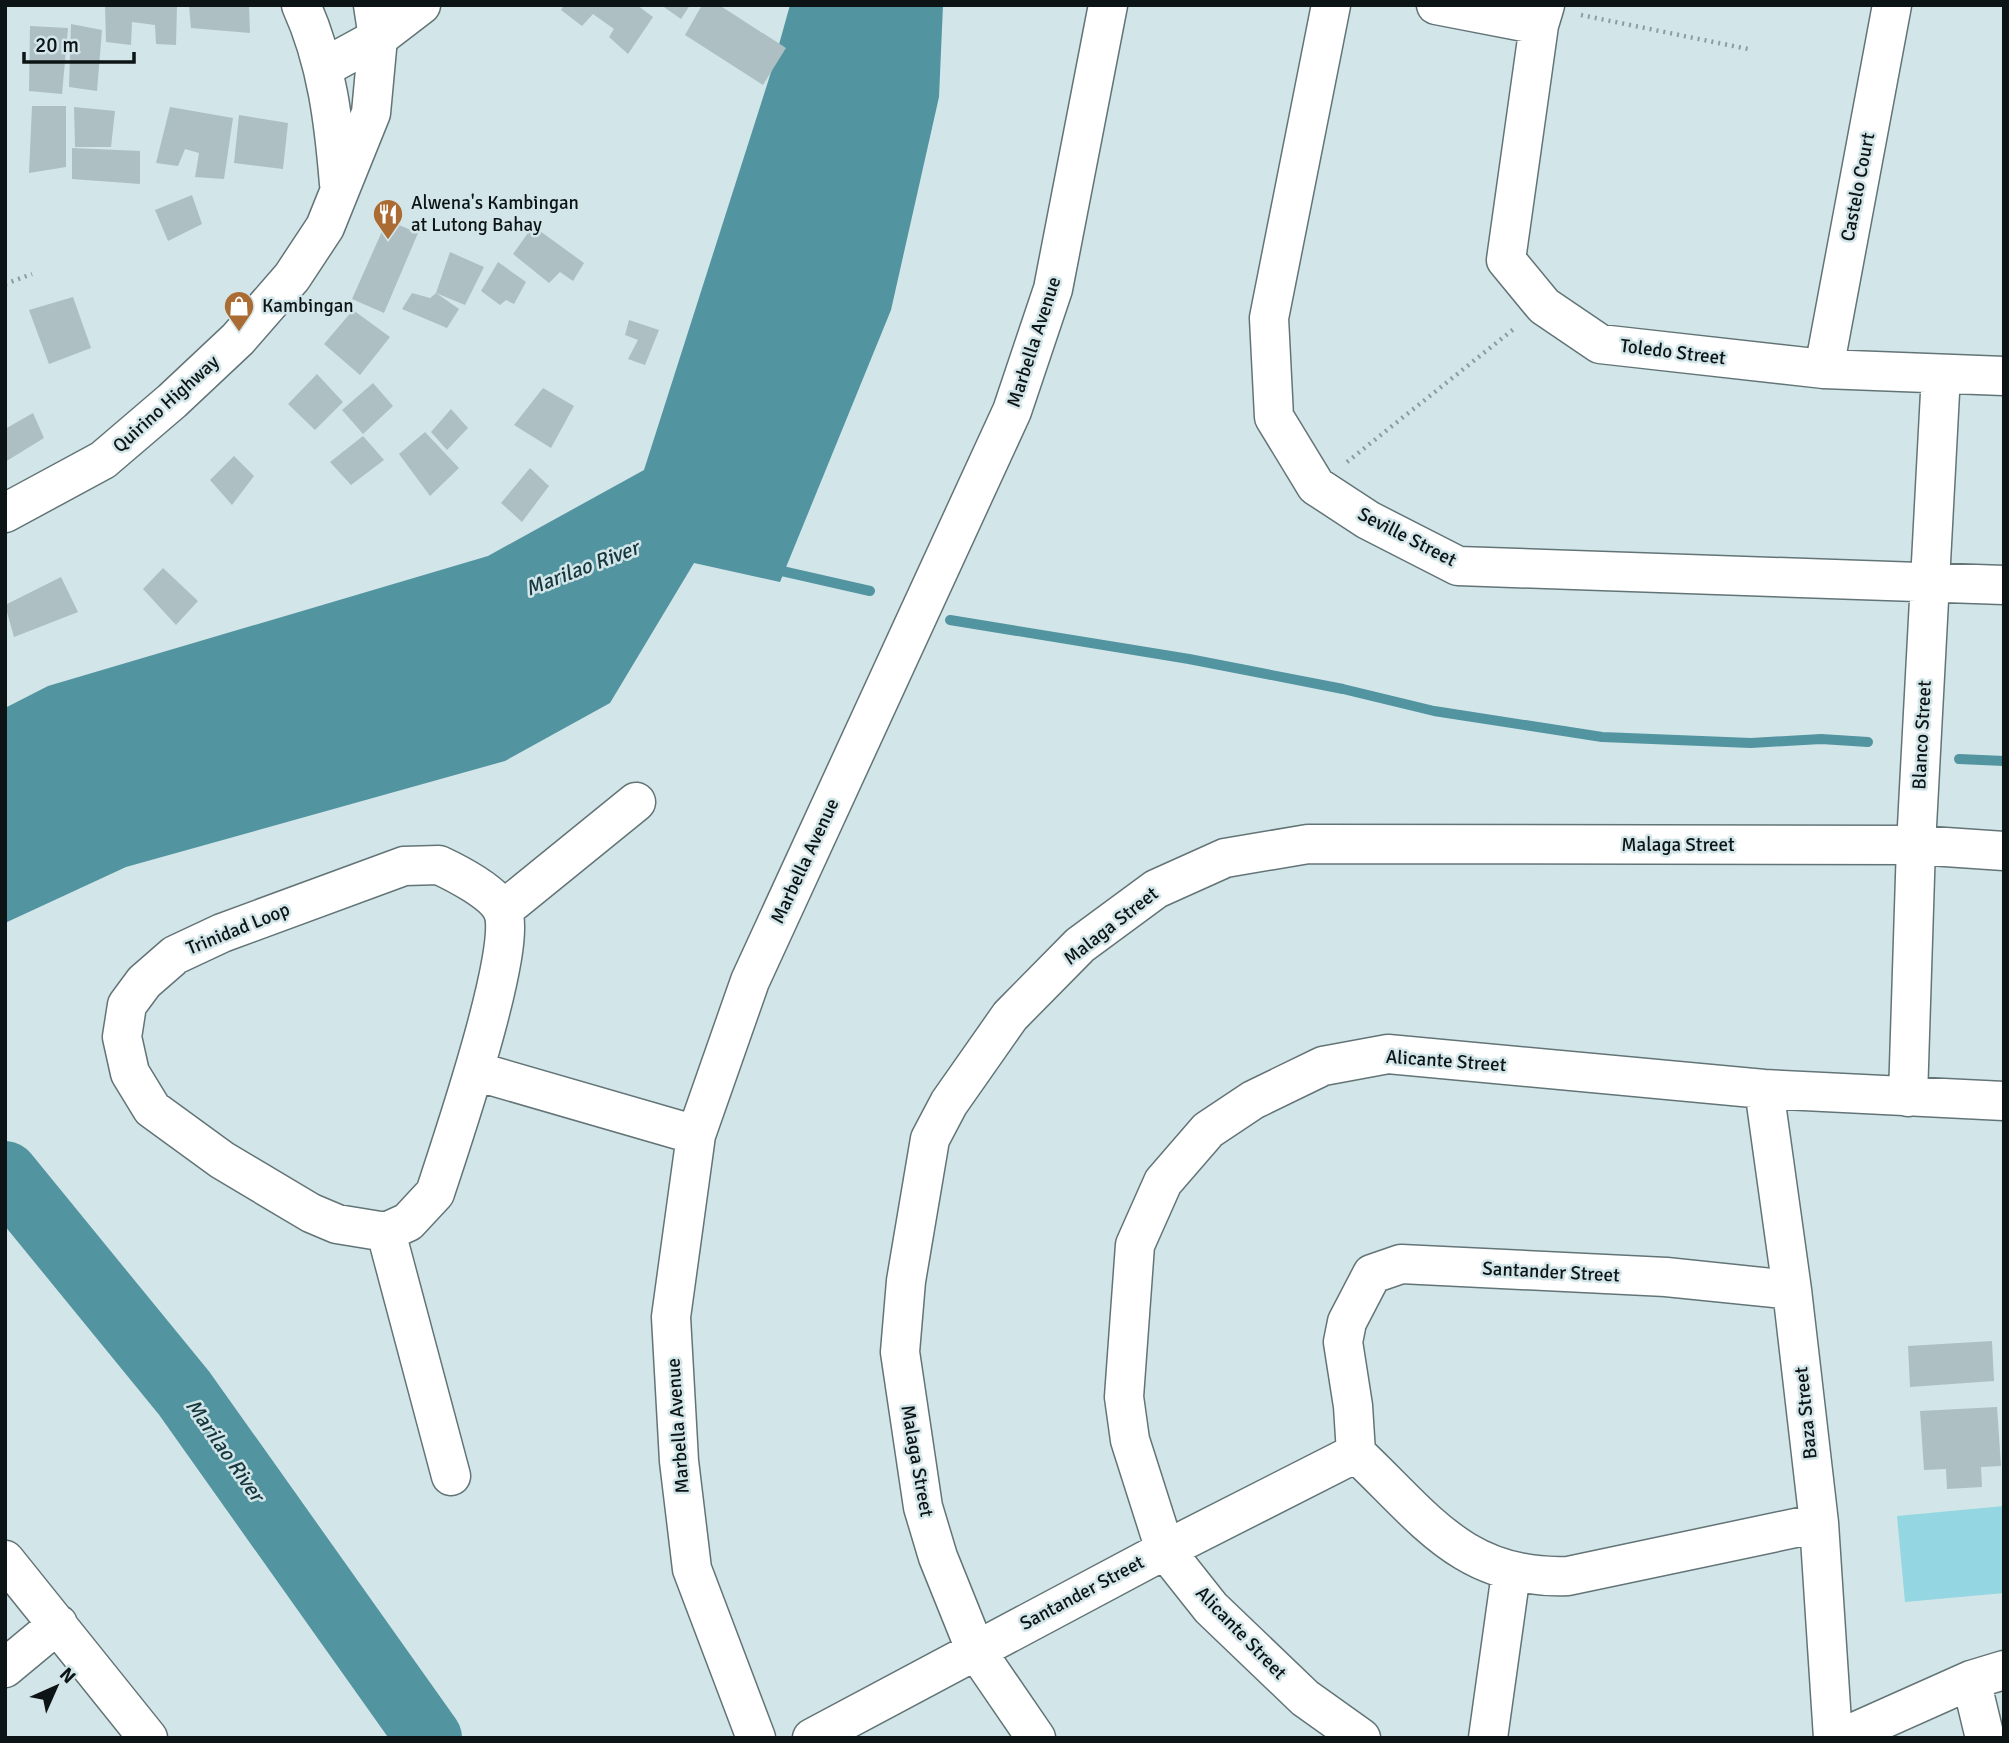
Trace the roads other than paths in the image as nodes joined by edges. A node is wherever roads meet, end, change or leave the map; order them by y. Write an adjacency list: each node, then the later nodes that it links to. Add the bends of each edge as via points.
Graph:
1 (302, 5): 9 (street, Quirino Highway)
2 (421, 5): 8 (street)
3 (1108, 5): 25 (street, Marbella Avenue, via 1053,289 1012,411 750,981)
4 (1331, 5): 15 (street, Seville Street, via 1269,318 1274,417 1317,486 1368,520 1458,566)
5 (1436, 5): 7 (street)
6 (1892, 5): 11 (street, Castelo Court)
7 (1542, 13): 11 (street, Toledo Street, via 1506,260 1544,306 1600,344)
8 (376, 22): 9 (street); 10 (street, Quirino Highway, via 377,77 371,113)
9 (323, 68): 10 (street, Quirino Highway)
10 (340, 188): 14 (street, Quirino Highway, via 325,227 292,277 238,339 103,460)
11 (1824, 369): 12 (street, Toledo Street)
12 (1941, 374): 13 (street, Toledo Street); 15 (street, Blanco Street)
13 (2004, 376)
14 (5, 513)
15 (1930, 581): 16 (street, Seville Street); 18 (street, Blanco Street)
16 (2004, 585)
17 (636, 802): 20 (street)
18 (1916, 845): 19 (street, Malaga Street); 23 (street, Blanco Street); 35 (street, Malaga Street, via 1308,844 1225,858 1156,889 1080,945 1010,1016 949,1103 930,1139 906,1280 900,1352 923,1507)
19 (2004, 851)
20 (503, 910): 21 (street, via 507,934); 26 (street, Trinidad Loop, via 467,878 439,865 404,866 175,955 144,982 127,1005 122,1037 130,1073 152,1109 222,1160 311,1213 337,1224)
21 (475, 1071): 25 (street); 26 (street, via 435,1193 408,1222)
22 (1764, 1089): 23 (street, Alicante Street); 27 (street, Baza Street); 31 (street, Alicante Street, via 1388,1054 1323,1066 1231,1112 1199,1139 1163,1182 1135,1245 1124,1397 1130,1440)
23 (1908, 1097): 24 (street, Alicante Street)
24 (2004, 1101)
25 (696, 1135): 39 (street, Marbella Avenue, via 671,1317 679,1461 692,1569)
26 (386, 1232): 29 (street)
27 (1792, 1290): 28 (street, Santander Street, via 1665,1277 1401,1264 1372,1274 1347,1322 1343,1342); 30 (street, Baza Street)
28 (1356, 1454): 31 (street, Santander Street); 33 (street, via 1445,1541)
29 (451, 1476)
30 (1819, 1523): 33 (street, via 1568,1576); 44 (street, Baza Street)
31 (1165, 1550): 35 (street, Santander Street); 42 (street, Alicante Street, via 1211,1608 1305,1698)
32 (5, 1560): 34 (street)
33 (1511, 1573): 43 (street)
34 (58, 1623): 36 (street); 38 (street)
35 (975, 1649): 40 (street, Santander Street); 41 (street, Malaga Street)
36 (5, 1668)
37 (1987, 1675): 45 (street); 46 (street)
38 (148, 1738)
39 (756, 1738)
40 (812, 1738)
41 (1036, 1738)
42 (1361, 1738)
43 (1488, 1738)
44 (1833, 1738)
45 (1841, 1738)
46 (1984, 1738)

